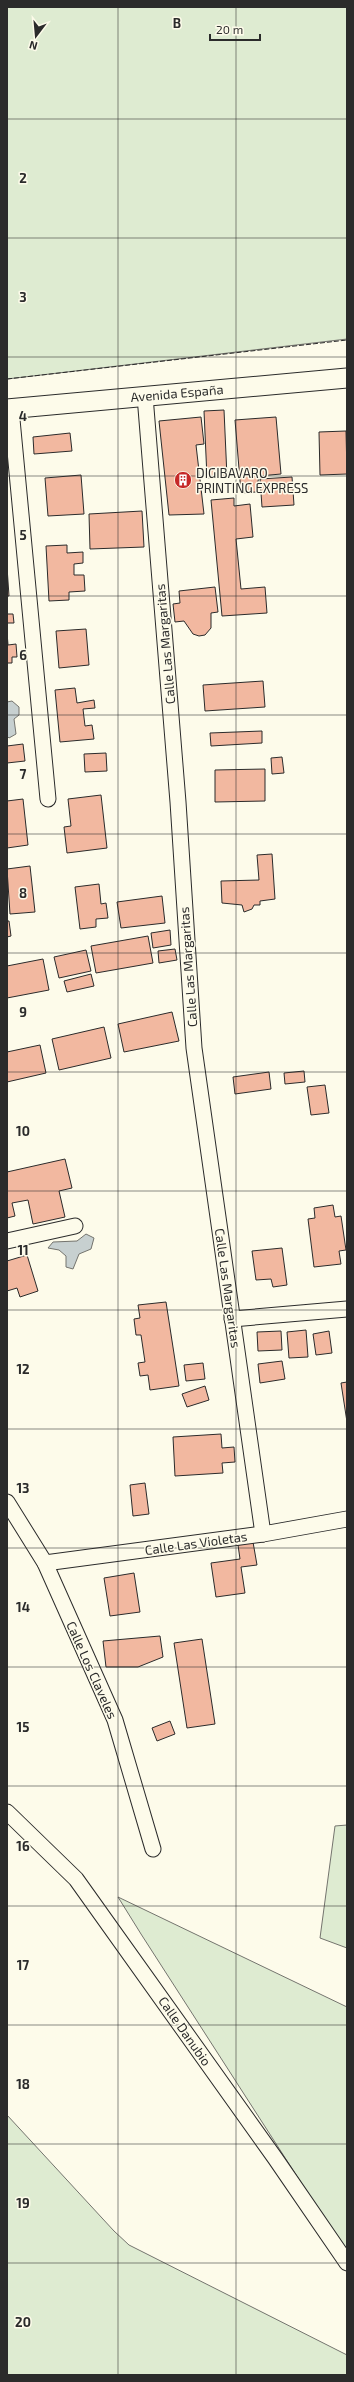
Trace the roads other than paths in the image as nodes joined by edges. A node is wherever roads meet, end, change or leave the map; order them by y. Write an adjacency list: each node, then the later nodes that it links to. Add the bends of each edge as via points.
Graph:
1 (347, 378): 2 (street, Avenida España)
2 (145, 396): 3 (street, Avenida España); 8 (street, Calle Las Margaritas, via 178,802 194,1048)
3 (9, 409): 4 (street)
4 (48, 799)
5 (75, 1226): 6 (street)
6 (7, 1240)
7 (347, 1309): 8 (street)
8 (232, 1319): 11 (street, Calle Las Margaritas)
9 (7, 1502): 12 (street, Calle Los Claveles)
10 (347, 1519): 11 (street, Calle Las Violetas)
11 (263, 1534): 12 (street, Calle Las Violetas)
12 (44, 1563): 14 (street, Calle Los Claveles, via 115,1720)
13 (7, 1812): 15 (street, Calle Danubio, via 76,1879)
14 (153, 1849)
15 (347, 2263)

